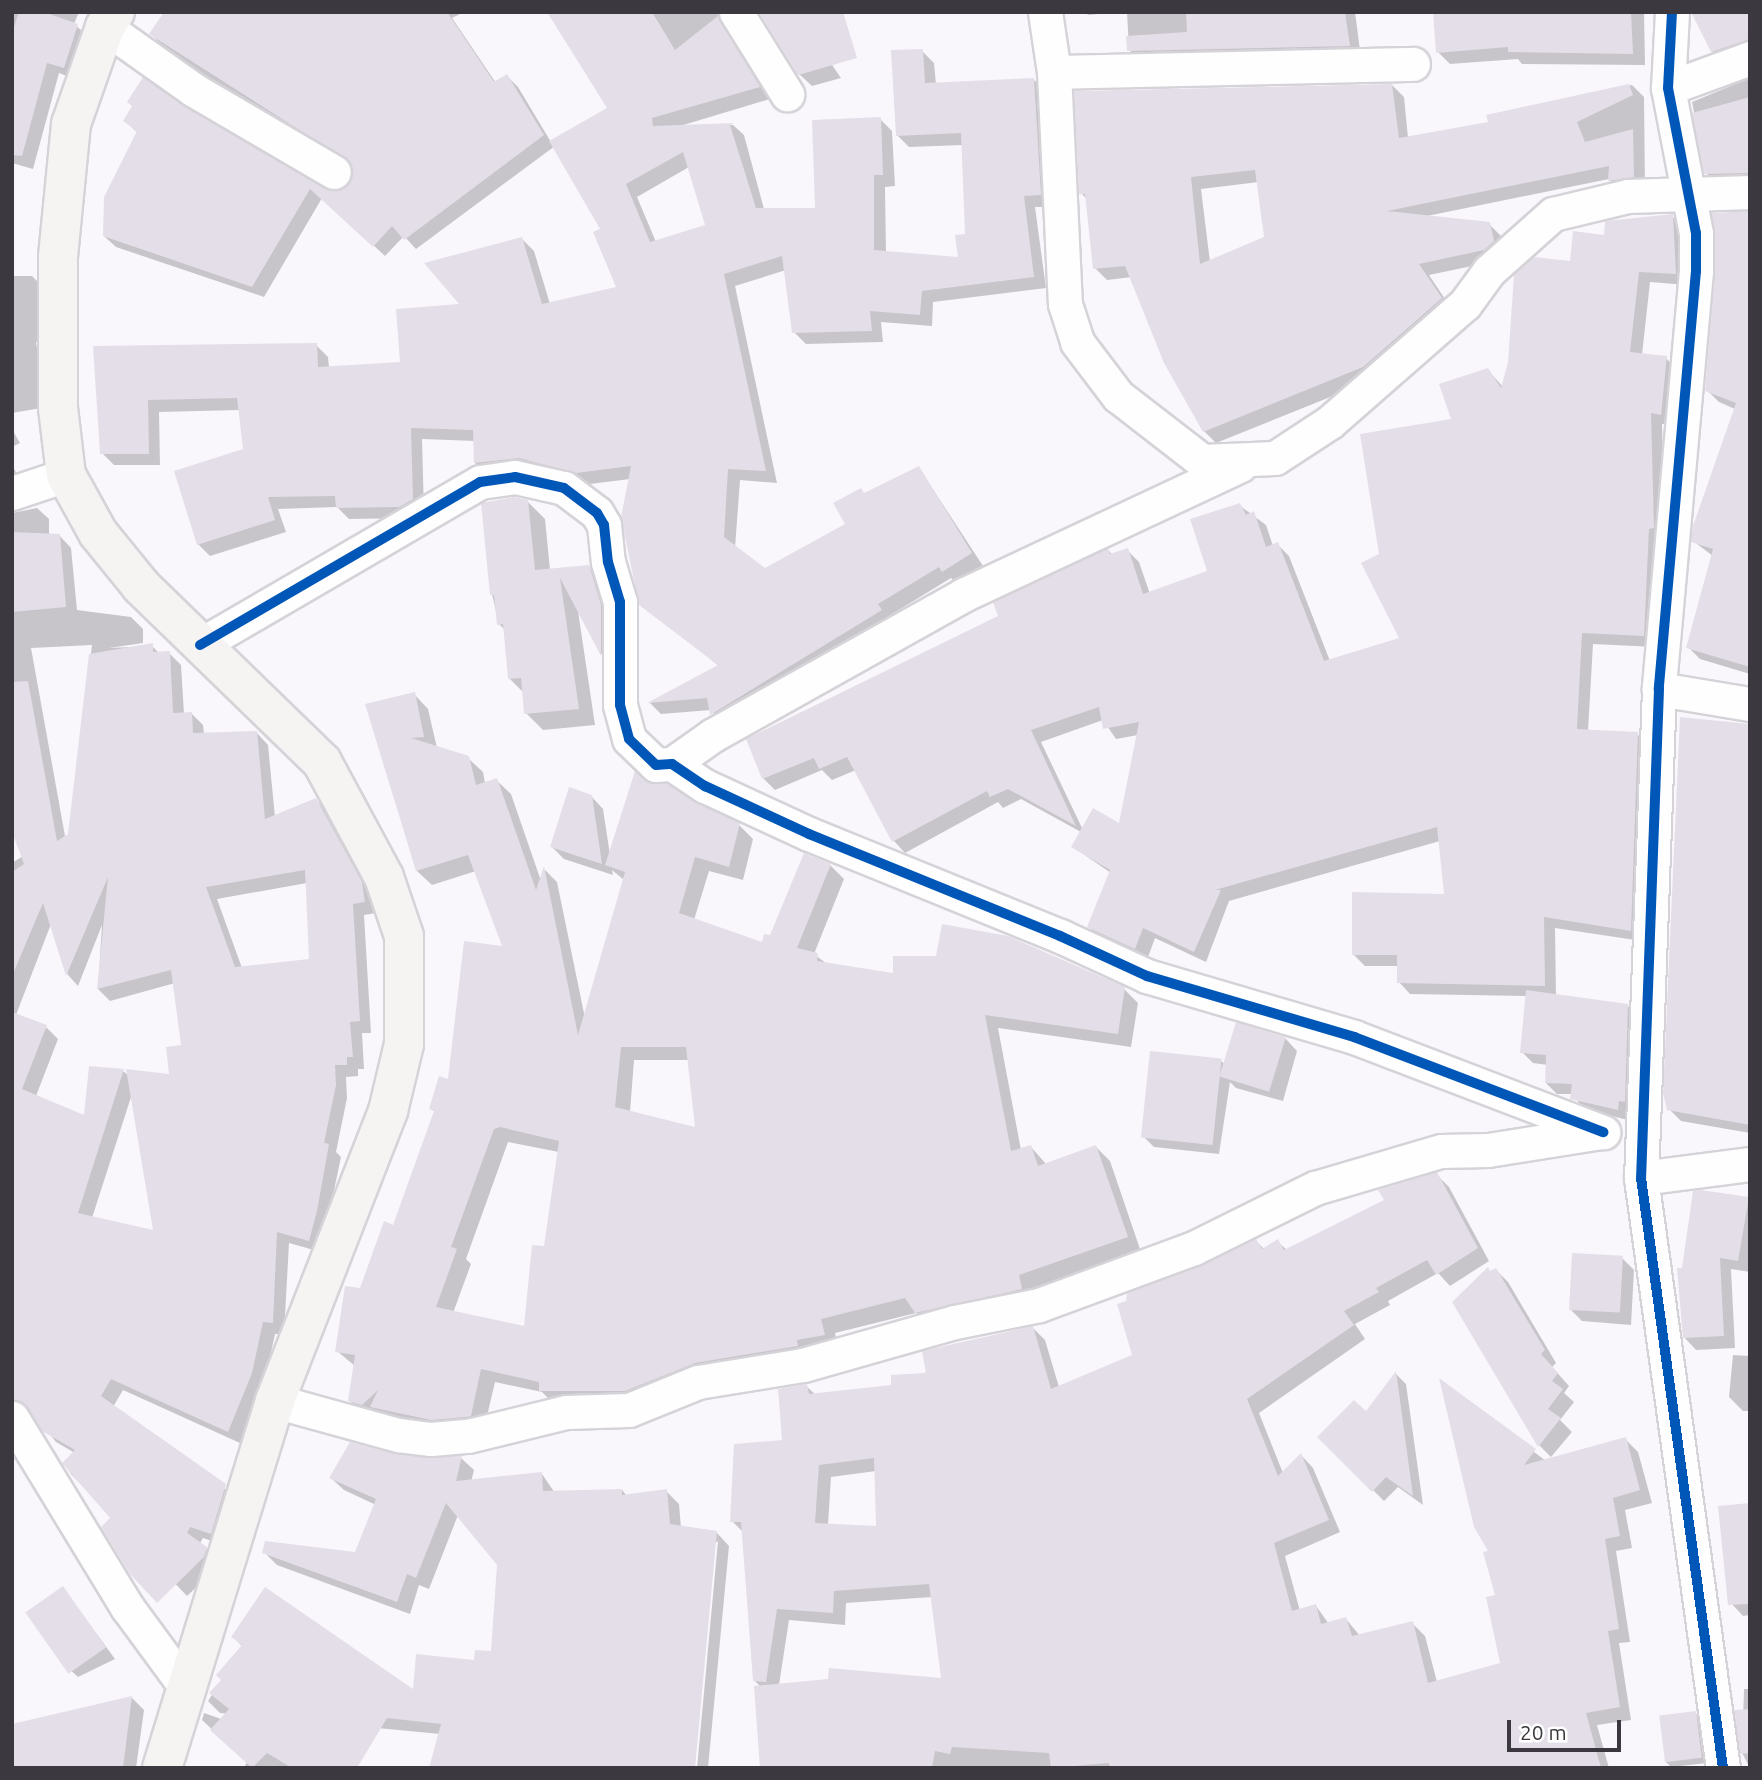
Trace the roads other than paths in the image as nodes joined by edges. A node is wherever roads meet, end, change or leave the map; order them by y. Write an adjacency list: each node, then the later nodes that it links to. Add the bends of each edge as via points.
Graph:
1 (736, 12): 9 (street)
2 (1045, 12): 7 (street)
3 (1672, 12): 8 (street)
4 (110, 20): 10 (street, via 194,90); 14 (main road, via 71,124 58,257 58,408)
5 (1750, 58): 8 (street)
6 (1413, 64): 7 (street)
7 (1054, 72): 13 (street, via 1063,292 1077,342 1118,396 1186,451 1202,461)
8 (1668, 88): 12 (street)
9 (787, 94)
10 (334, 172)
11 (1750, 192): 12 (street)
12 (1689, 195): 13 (street, via 1628,196 1553,214 1489,271 1465,304 1330,422 1275,458); 17 (street, via 1696,271)
13 (1245, 462): 19 (street, via 963,595 713,735)
14 (66, 475): 15 (street); 16 (main road, via 97,533)
15 (12, 493)
16 (200, 645): 19 (street, via 480,482 537,480 564,488 597,513 604,525 608,562 620,601 620,705 629,739 656,765); 23 (main road, via 322,762 384,877 404,936 404,1044 388,1111)
17 (1658, 689): 18 (street); 21 (street)
18 (1750, 704)
19 (672, 764): 20 (street, via 705,786 809,834 1147,976 1354,1037)
20 (1603, 1132): 21 (street); 23 (street, via 1488,1150 1441,1151 1315,1188 1194,1248 1039,1305 955,1322 803,1365 698,1382 629,1410 566,1412 468,1436 431,1439 398,1435)
21 (1641, 1164): 22 (street); 27 (street)
22 (1750, 1164)
23 (275, 1401): 25 (main road)
24 (12, 1418): 25 (street, via 127,1607)
25 (185, 1686): 26 (main road)
26 (162, 1768)
27 (1723, 1768)

